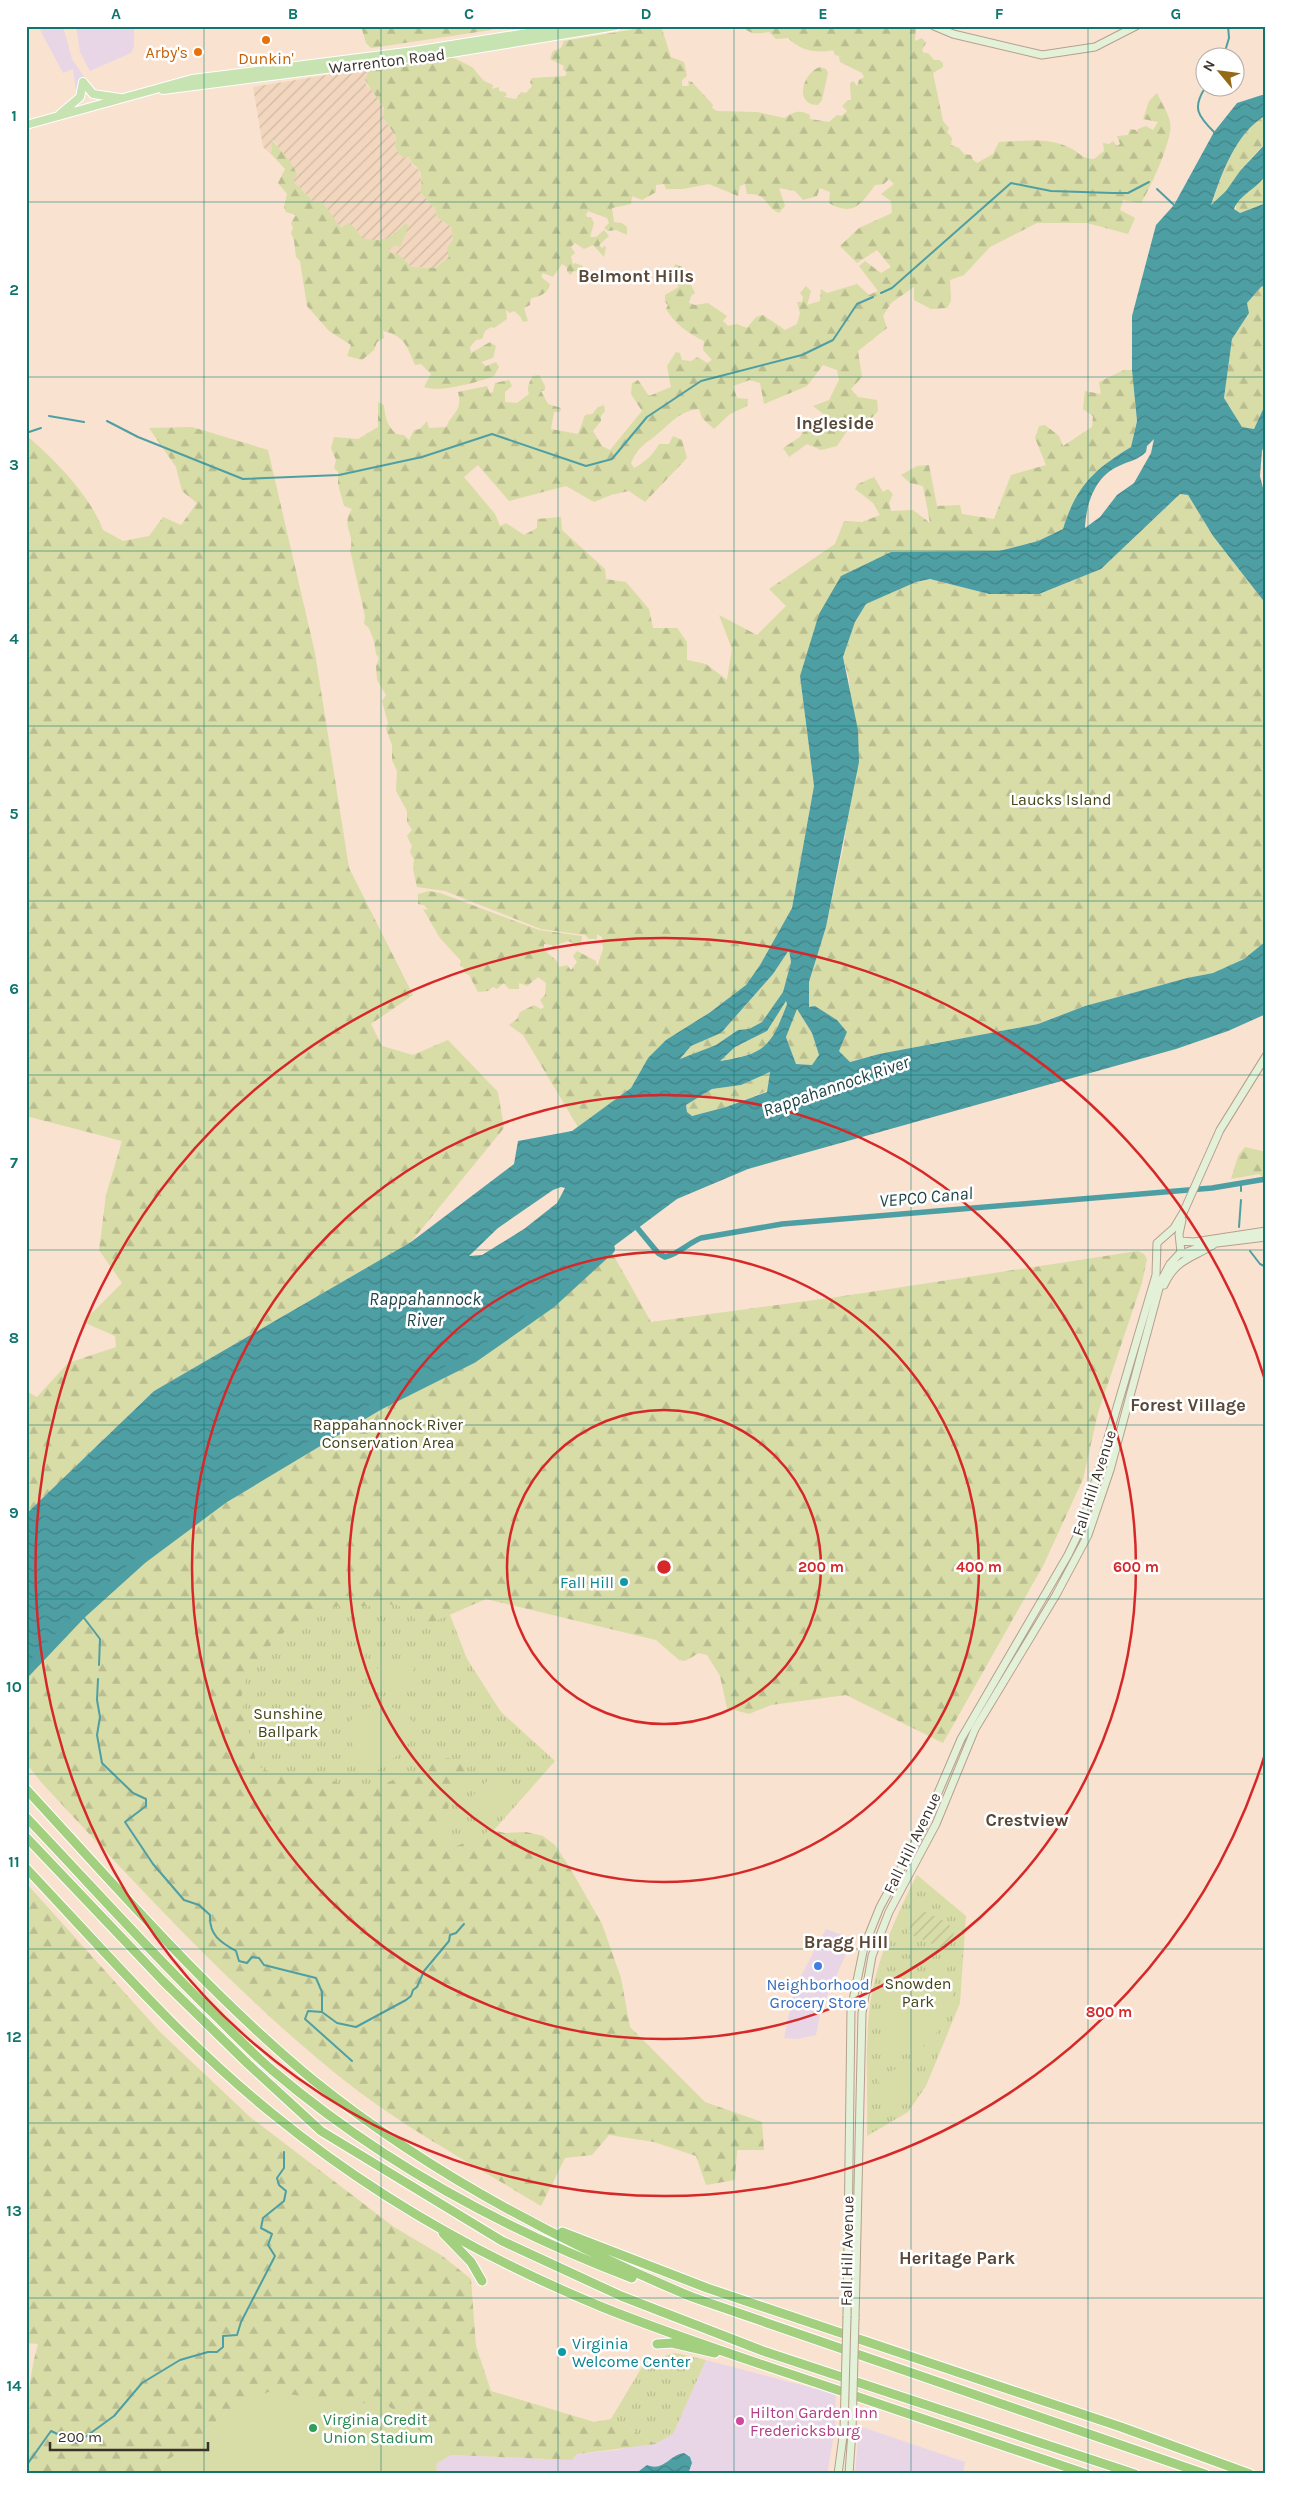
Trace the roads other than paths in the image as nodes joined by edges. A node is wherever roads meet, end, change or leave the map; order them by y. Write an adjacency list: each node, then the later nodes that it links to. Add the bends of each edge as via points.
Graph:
1 (570, 26): 5 (main road, Warrenton Road, via 414,51 192,79)
2 (616, 26): 5 (main road, Warrenton Road, via 451,53)
3 (934, 26): 4 (main road, via 953,34 1042,55 1095,47)
4 (1136, 26)
5 (158, 90): 6 (main road, Warrenton Road)
6 (123, 99): 7 (main road, Warrenton Road); 7 (main road, via 93,94 83,82 80,98)
7 (57, 116): 8 (main road, Warrenton Road)
8 (26, 125)
9 (1266, 1056): 10 (main road, Fall Hill Avenue, via 1220,1130)
10 (1184, 1210): 12 (main road, Fall Hill Avenue, via 1174,1228); 14 (main road, Fall Hill Avenue)
11 (1266, 1231): 14 (main road, via 1194,1242)
12 (1165, 1236): 14 (main road, via 1173,1235); 16 (main road, Fall Hill Avenue, via 1157,1243)
13 (1266, 1238): 15 (main road)
14 (1180, 1240): 17 (main road, Fall Hill Avenue)
15 (1214, 1245): 17 (main road, via 1193,1248); 19 (main road, via 1188,1256 1170,1273)
16 (1158, 1254): 18 (main road, via 1166,1260); 21 (main road, Fall Hill Avenue, via 1156,1275 1082,1526 961,1739)
17 (1181, 1254): 18 (main road, Fall Hill Avenue)
18 (1174, 1260): 19 (main road, Fall Hill Avenue, via 1161,1281)
19 (1150, 1325): 23 (main road, Fall Hill Avenue, via 1088,1535 1056,1595 975,1729)
20 (27, 1790): 26 (highway, via 208,1984 313,2080 386,2133)
21 (930, 1813): 23 (main road); 32 (main road, Fall Hill Avenue, bridge, via 866,1938 852,2001)
22 (26, 1816): 29 (highway, via 169,1970 270,2068 324,2113 430,2183 489,2216 616,2272)
23 (936, 1824): 32 (main road, Fall Hill Avenue, bridge, via 889,1912 866,1981 862,2013 855,2319)
24 (26, 1837): 36 (highway, via 162,1980 322,2131 502,2241 621,2296 764,2351)
25 (26, 1868): 27 (highway, via 180,2031 238,2085 349,2170)
26 (506, 2209): 29 (highway, via 637,2274); 38 (highway, via 598,2248 707,2288 1121,2427)
27 (440, 2228): 28 (highway); 31 (highway, via 533,2276 603,2307)
28 (482, 2281)
29 (692, 2297): 37 (highway)
30 (657, 2344): 31 (highway, via 714,2353)
31 (728, 2352): 35 (highway)
32 (848, 2430): 33 (main road, Fall Hill Avenue); 34 (main road, Fall Hill Avenue)
33 (838, 2474)
34 (848, 2474)
35 (1087, 2474)
36 (1134, 2474)
37 (1205, 2474)
38 (1250, 2474)

